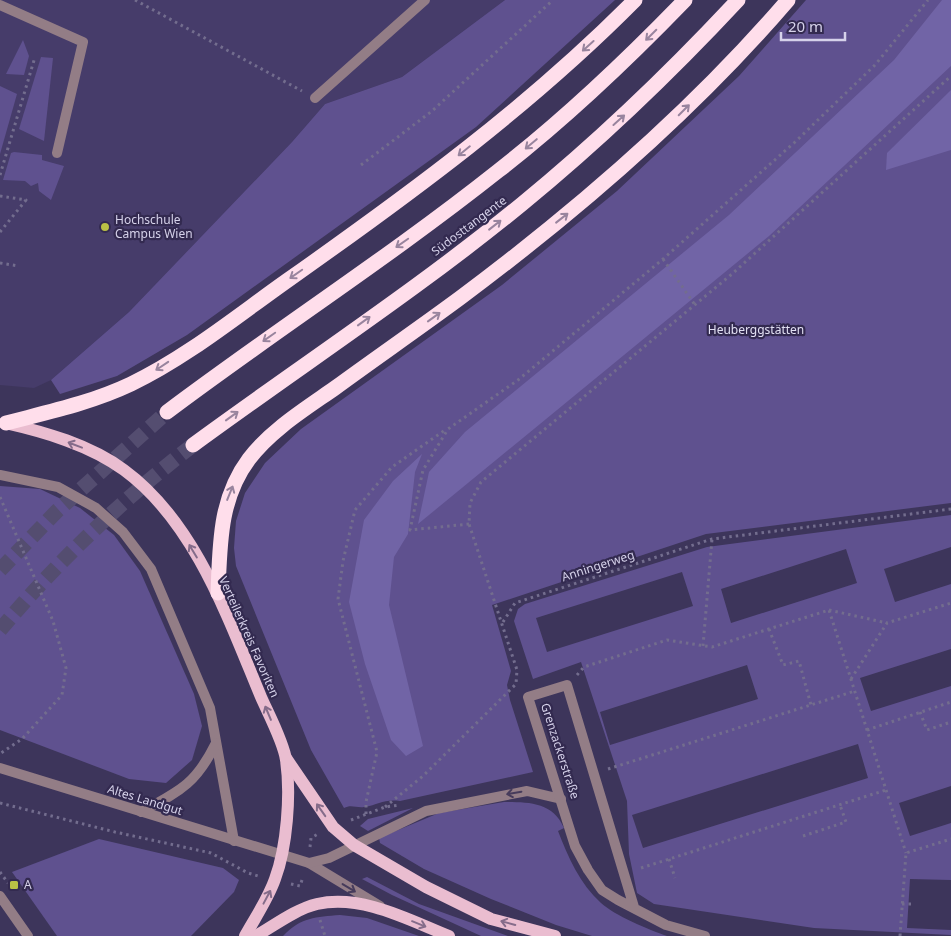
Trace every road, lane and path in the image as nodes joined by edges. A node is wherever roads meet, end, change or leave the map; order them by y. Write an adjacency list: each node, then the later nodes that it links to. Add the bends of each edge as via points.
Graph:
1 (135, 0): 12 (path)
2 (425, 0): 12 (street)
3 (553, 0): 14 (path, via 432,111)
4 (635, 0): 23 (highway, one-way to 23, via 515,111 438,172 204,339 155,371 109,394)
5 (685, 0): 22 (highway, Südosttangente, one-way to 22, via 605,80 498,171 431,223)
6 (738, 0): 25 (highway, Südosttangente, one-way to 6, via 520,205 630,110)
7 (788, 0): 31 (highway, one-way to 7, via 223,516 232,489 250,457 296,415 461,298 578,206 672,121)
8 (928, 0): 18 (path, via 875,65 795,142)
9 (0, 5): 13 (street, via 83,42)
10 (35, 57): 15 (path)
11 (951, 76): 21 (path)
12 (315, 98)
13 (56, 153)
14 (361, 165)
15 (0, 175)
16 (0, 196): 17 (path, via 26,200)
17 (0, 232)
18 (663, 260): 21 (path); 24 (path, via 518,380)
19 (0, 263): 20 (path)
20 (19, 266)
21 (695, 305): 29 (path, via 481,482 470,503)
22 (167, 412)
23 (3, 423): 31 (main road, Verteilerkreis Favoriten, one-way to 23, via 168,514 124,470 81,447)
24 (448, 429): 29 (path, via 423,470 410,530); 57 (path, via 392,467 355,510 343,561 338,599 377,752)
25 (193, 445)
26 (0, 475): 46 (street, via 58,487 96,508 123,532 151,569 210,708)
27 (0, 497): 47 (path, via 52,621 66,668 62,695 22,739)
28 (951, 509): 30 (path, Anningerweg)
29 (469, 524): 34 (path)
30 (712, 538): 34 (path, Anningerweg, via 515,603); 37 (path)
31 (218, 593): 48 (main road, Verteilerkreis Favoriten, one-way to 31)
32 (951, 603): 35 (path)
33 (829, 610): 35 (path); 36 (path); 38 (path)
34 (503, 622): 55 (path, via 517,670 516,684 423,776)
35 (887, 623): 38 (path)
36 (769, 629): 37 (path, via 712,647); 42 (path, via 783,666 799,661)
37 (703, 646): 39 (path, via 667,640 584,667)
38 (851, 679): 40 (path)
39 (567, 686): 52 (street, Grenzackerstraße, via 528,698); 72 (street, Grenzackerstraße)
40 (855, 691): 42 (path); 45 (path)
41 (951, 702): 43 (path)
42 (811, 705): 50 (path)
43 (920, 712): 44 (path, via 927,730); 45 (path)
44 (951, 722)
45 (867, 730): 51 (path)
46 (216, 743): 56 (street, via 205,766 180,791); 60 (street)
47 (0, 754)
48 (286, 758): 61 (main road, one-way to 48, via 333,827); 63 (main road, Verteilerkreis Favoriten, via 287,798)
49 (0, 768): 56 (street, Altes Landgut)
50 (609, 769)
51 (886, 790): 54 (path); 62 (path)
52 (561, 799): 61 (street, one-way to 61, via 527,791 426,811); 72 (street, Grenzackerstraße, via 576,846 588,870 602,890)
53 (0, 803): 67 (path, via 211,853)
54 (840, 805): 58 (path, via 846,822); 64 (path)
55 (385, 807)
56 (141, 812): 60 (street, Altes Landgut)
57 (366, 814)
58 (803, 836)
59 (951, 839): 62 (path)
60 (234, 841): 63 (street, Altes Landgut)
61 (354, 845): 65 (street, via 330,858); 78 (main road, one-way to 61, via 491,919 426,887)
62 (906, 853): 70 (path)
63 (282, 856): 65 (street); 75 (main road, Verteilerkreis Favoriten, one-way to 63, via 270,892)
64 (669, 859): 66 (path); 68 (path)
65 (309, 864): 73 (street, one-way to 73)
66 (641, 868)
67 (248, 873)
68 (675, 878)
69 (0, 896): 74 (street)
70 (902, 904): 71 (path); 80 (path)
71 (912, 904)
72 (634, 907): 79 (street, Grenzackerstraße, via 666,925)
73 (389, 912): 76 (main road, via 352,903 318,904 300,910); 77 (main road, one-way to 77)
74 (28, 936)
75 (245, 936)
76 (256, 936)
77 (449, 936)
78 (555, 936)
79 (704, 936)
80 (900, 936)

